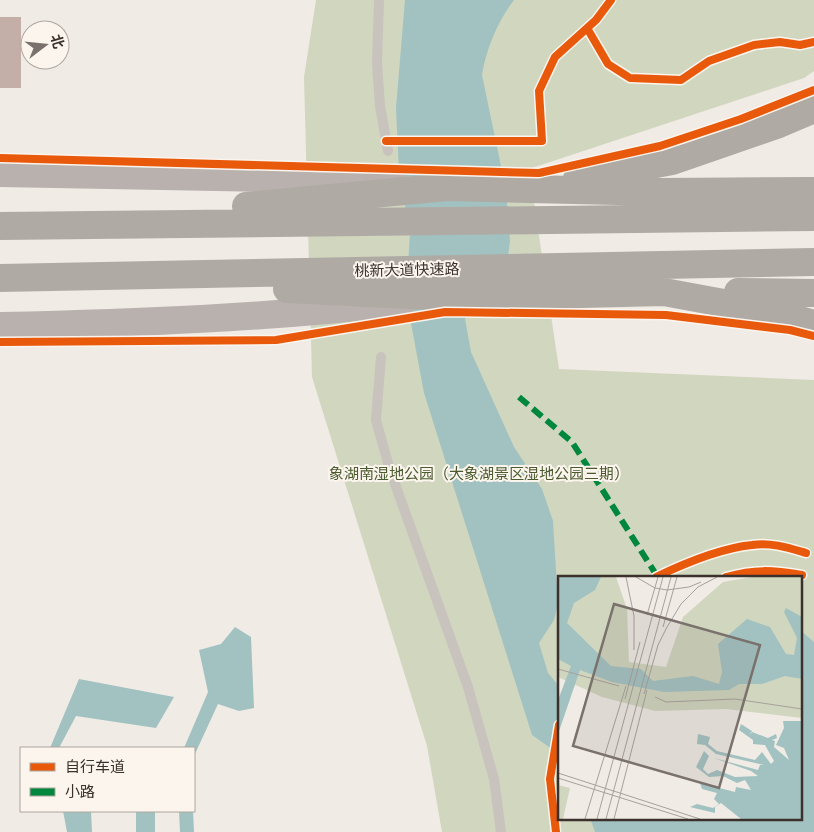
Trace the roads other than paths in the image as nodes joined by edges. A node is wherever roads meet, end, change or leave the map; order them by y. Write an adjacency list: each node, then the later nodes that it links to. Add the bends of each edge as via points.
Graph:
1 (379, 0): 3 (lane, via 378,80)
2 (814, 109): 6 (highway, via 672,161)
3 (388, 151)
4 (0, 172): 5 (main road, via 324,179)
5 (447, 187): 6 (highway); 9 (highway)
6 (522, 190): 7 (highway)
7 (814, 191)
8 (814, 217): 9 (highway)
9 (44, 225): 10 (highway)
10 (0, 226)
11 (814, 262): 12 (highway, 桃新大道快速路)
12 (43, 277): 13 (highway, 桃新大道快速路); 16 (highway)
13 (0, 278)
14 (664, 292): 15 (highway); 16 (highway); 17 (highway, via 772,312)
15 (814, 292)
16 (449, 297): 18 (main road, via 340,310 118,323)
17 (814, 324)
18 (0, 326)
19 (381, 356): 20 (lane, via 376,420 390,470 468,687 494,779)
20 (501, 832)

